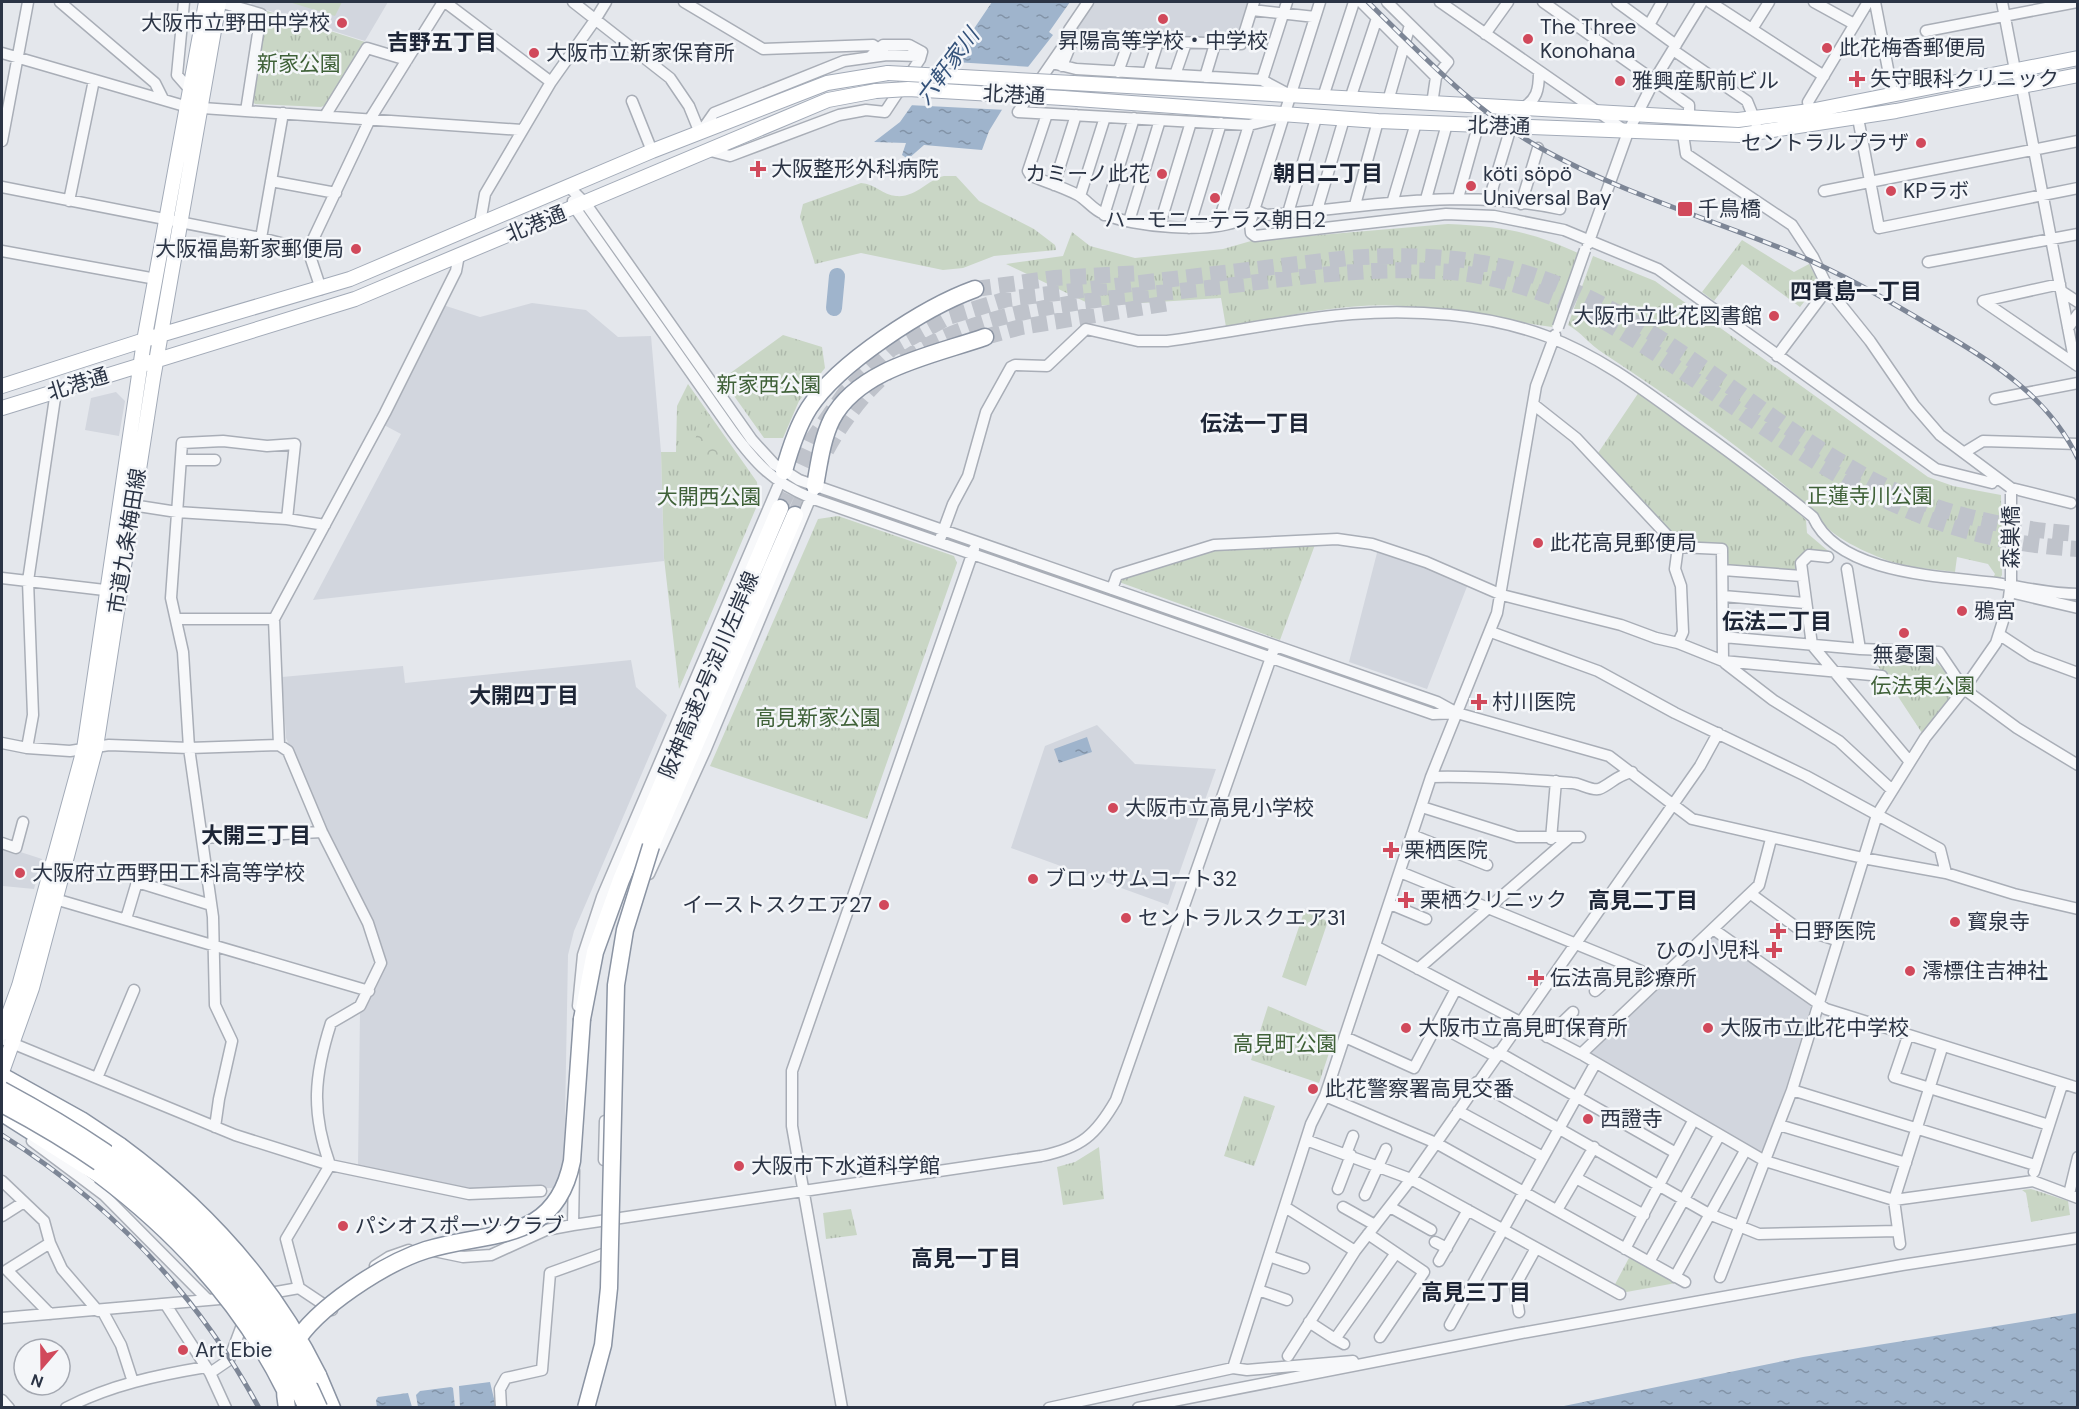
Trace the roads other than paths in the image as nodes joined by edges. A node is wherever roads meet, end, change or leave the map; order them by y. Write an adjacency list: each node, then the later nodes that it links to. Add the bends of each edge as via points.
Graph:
1 (28, 2): 49 (street)
2 (60, 2): 71 (street, via 155,84)
3 (184, 2): 67 (street, via 177,75)
4 (206, 2): 67 (main road, 市道九条梅田線)
5 (219, 2): 76 (main road, 市道九条梅田線); 78 (street, via 261,14)
6 (444, 2): 51 (street); 65 (street)
7 (573, 2): 34 (street)
8 (606, 2): 34 (street)
9 (684, 2): 47 (street, via 763,49 873,45)
10 (1088, 2): 52 (street)
11 (1287, 2): 30 (street)
12 (1320, 2): 32 (street)
13 (1354, 2): 70 (street)
14 (1361, 2): 33 (street)
15 (1387, 2): 36 (street)
16 (1440, 2): 40 (street)
17 (1508, 2): 40 (street)
18 (1543, 2): 62 (street)
19 (1617, 2): 37 (street)
20 (1662, 2): 37 (street)
21 (1702, 2): 46 (street)
22 (1710, 2): 38 (street)
23 (1769, 2): 38 (street)
24 (1814, 2): 35 (street)
25 (1868, 2): 35 (street)
26 (1875, 2): 69 (street)
27 (2002, 2): 31 (street)
28 (2077, 2): 31 (street)
29 (1253, 6): 30 (street); 44 (street, via 1241,44)
30 (1284, 14): 32 (street); 64 (street)
31 (2005, 16): 39 (street); 53 (street)
32 (1315, 17): 68 (street)
33 (1377, 18): 45 (street); 72 (street)
34 (595, 20): 65 (street); 106 (street, via 670,78 689,106)
35 (1854, 24): 59 (street)
36 (1410, 25): 45 (street); 61 (street, via 1448,62)
37 (1649, 25): 46 (street)
38 (1752, 29): 59 (street)
39 (1926, 31)
40 (1485, 34): 55 (street)
41 (1129, 41): 42 (street); 52 (street, via 1072,39); 54 (street)
42 (1158, 42): 43 (street); 56 (street)
43 (1186, 43): 44 (street); 57 (street)
44 (1215, 44): 60 (street)
45 (1403, 44): 61 (street); 74 (street)
46 (1675, 48): 62 (street); 94 (street, via 1747,101)
47 (883, 52): 106 (street, via 844,61 714,113); 113 (street, via 920,59 885,112 866,110 839,115 730,156)
48 (2, 53): 49 (street)
49 (17, 57): 63 (street); 109 (street)
50 (2078, 58): 53 (main road, 北港通)
51 (407, 60): 85 (street, via 367,48); 92 (street)
52 (1057, 64): 54 (street); 82 (street, via 1018,112)
53 (2015, 70): 66 (street); 69 (main road, 北港通)
54 (1118, 72): 56 (street)
55 (1539, 72): 77 (street, via 1537,95); 81 (street)
56 (1148, 73): 57 (street)
57 (1175, 75): 60 (street)
58 (2078, 75): 66 (main road, 北港通)
59 (1824, 76): 79 (street, via 1808,102)
60 (1204, 77): 64 (street)
61 (1436, 77): 75 (street)
62 (1655, 79): 84 (street); 91 (street, via 1689,105)
63 (94, 80): 71 (street); 129 (street)
64 (1262, 80): 68 (street)
65 (551, 82): 104 (street)
66 (2022, 87): 88 (main road, 北港通); 112 (street)
67 (191, 91): 76 (main road, 市道九条梅田線)
68 (1292, 95): 70 (main road, 北港通); 86 (street); 106 (main road, 北港通, bridge, via 888,73 827,83)
69 (1893, 95): 79 (main road, 北港通)
70 (1323, 97): 72 (main road, 北港通)
71 (163, 99): 76 (street)
72 (1350, 99): 74 (main road, 北港通)
73 (632, 101): 114 (street)
74 (1388, 101): 75 (main road, 北港通)
75 (1432, 104): 77 (main road, 北港通)
76 (194, 106): 78 (street); 138 (main road, 市道九条梅田線)
77 (1521, 109): 81 (main road, 北港通)
78 (246, 111): 80 (street)
79 (1810, 111): 94 (main road, 北港通)
80 (283, 113): 85 (street); 115 (street)
81 (1600, 113): 84 (main road, 北港通); 105 (street)
82 (1047, 114): 83 (street); 117 (street, via 1028,171)
83 (1076, 115): 87 (street); 117 (street)
84 (1636, 115): 91 (main road, 北港通); 105 (street)
85 (325, 116): 92 (street)
86 (1285, 116): 90 (main road, 北港通); 101 (street); 113 (main road, 北港通, bridge, via 1272,112 908,89 828,100); 134 (street)
87 (1105, 117): 89 (street); 124 (street)
88 (1858, 117): 108 (main road, 北港通); 116 (street)
89 (1134, 118): 95 (street); 137 (street)
90 (1316, 118): 93 (main road, 北港通); 136 (street)
91 (1689, 118): 94 (main road, 北港通)
92 (370, 119): 104 (street); 122 (street)
93 (1344, 119): 96 (main road, 北港通); 135 (street)
94 (1755, 119): 108 (street)
95 (1161, 120): 97 (street); 139 (street)
96 (1378, 121): 99 (main road, 北港通); 131 (street)
97 (1191, 122): 98 (street); 141 (street)
98 (1221, 123): 101 (street); 143 (street)
99 (1416, 123): 100 (main road, 北港通); 127 (street)
100 (1447, 124): 102 (main road, 北港通); 126 (street)
101 (1249, 125): 142 (street)
102 (1478, 126): 103 (main road, 北港通); 125 (street)
103 (1511, 127): 105 (main road, 北港通); 128 (street)
104 (522, 130): 140 (street, via 485,194)
105 (1628, 132): 107 (main road, 北港通); 146 (street)
106 (700, 134): 114 (main road, 北港通)
107 (1683, 134): 108 (main road, 北港通); 156 (street, via 1686,154 1792,225)
108 (1758, 134)
109 (2, 141)
110 (2078, 141): 112 (street)
111 (1538, 148): 130 (street)
112 (2033, 149): 116 (street); 123 (street)
113 (707, 150): 132 (main road, 北港通)
114 (652, 151): 119 (main road, 北港通)
115 (271, 181): 122 (street); 145 (street)
116 (1869, 182): 121 (street); 123 (street, via 1879,228)
117 (1054, 185): 124 (street)
118 (2, 187): 129 (street)
119 (569, 188): 132 (street); 140 (main road, 北港通)
120 (2078, 188): 123 (street)
121 (1824, 191)
122 (336, 193): 148 (street)
123 (2042, 195): 147 (street)
124 (1080, 196): 137 (street)
125 (1458, 198): 126 (street); 128 (street)
126 (1426, 199): 127 (street)
127 (1393, 200): 131 (street)
128 (1488, 200): 130 (street)
129 (69, 201): 138 (street)
130 (1521, 204): 133 (street)
131 (1355, 205): 135 (street)
132 (580, 206): 150 (main road, 北港通); 178 (street)
133 (1560, 209)
134 (1255, 210): 136 (street, via 1266,215); 142 (street, via 1239,221); 146 (street, via 1250,228 1255,236 1465,214 1522,220)
135 (1317, 210): 136 (street)
136 (1288, 213)
137 (1104, 215): 139 (street)
138 (173, 221): 145 (street); 152 (main road, 市道九条梅田線); 160 (main road, 市道九条梅田線)
139 (1129, 221): 141 (street)
140 (480, 223): 154 (main road, 北港通)
141 (1160, 224): 143 (street, via 1166,228)
142 (1218, 224): 143 (street)
143 (1188, 228)
144 (2078, 234): 147 (street)
145 (261, 238): 148 (street)
146 (1590, 239): 162 (street, bridge); 164 (street, via 1658,269)
147 (2051, 239): 151 (street); 153 (street)
148 (308, 250): 154 (street)
149 (2, 251): 152 (street)
150 (459, 255): 165 (main road, 北港通, via 356,299); 187 (street, via 456,271)
151 (1928, 262)
152 (156, 279): 163 (main road, 市道九条梅田線)
153 (2060, 288): 157 (street); 159 (street); 167 (street, via 1983,301)
154 (321, 289): 160 (main road, 北港通)
155 (975, 289): 178 (highway, via 929,309 837,375 801,422)
156 (1829, 290): 164 (street); 175 (street, via 1929,424)
157 (2078, 302)
158 (2078, 314): 159 (street)
159 (2068, 328): 167 (street)
160 (160, 335): 163 (main road, 北港通); 165 (main road, 市道九条梅田線)
161 (985, 337): 181 (highway, via 883,373 856,388 831,421)
162 (1554, 340): 172 (street); 188 (street, via 1473,318 1390,313 1352,314 1167,340 1130,340 1086,329 1047,366 1011,367 986,412 968,476); 199 (street, via 1641,388 1771,483 1812,517 1829,537 1857,555 1897,571)
163 (144, 341): 166 (main road, 市道九条梅田線); 169 (main road, 北港通)
164 (1777, 356): 179 (street, via 1936,469 1992,483)
165 (157, 359): 166 (main road, 北港通); 183 (main road, 市道九条梅田線)
166 (141, 365): 170 (main road, 北港通); 201 (main road, 市道九条梅田線)
167 (2076, 365)
168 (2078, 383): 171 (street)
169 (2, 386)
170 (56, 391): 173 (main road, 北港通); 198 (street)
171 (1995, 399)
172 (1533, 404): 191 (street, via 1576,438); 202 (street)
173 (2, 408)
174 (2078, 444): 175 (street, via 1983,441)
175 (1965, 452): 179 (street)
176 (181, 460): 177 (street); 184 (street); 186 (street, via 182,443 295,444)
177 (214, 460)
178 (782, 477): 181 (street); 342 (street, via 590,931 579,987)
179 (1996, 477): 180 (street)
180 (2011, 491): 182 (street); 199 (street, 森巣橋, bridge)
181 (813, 492): 188 (street); 189 (street); 341 (street, via 632,920 613,1007 604,1140)
182 (2071, 503)
183 (132, 506): 184 (street); 201 (main road, 市道九条梅田線)
184 (177, 512): 186 (street); 207 (street, via 171,598)
185 (787, 512): 245 (highway, 阪神高速2号淀川左岸線)
186 (287, 519): 187 (street)
187 (325, 525): 208 (street)
188 (944, 530): 189 (street); 190 (street)
189 (939, 542): 192 (street)
190 (976, 542): 192 (street); 200 (street)
191 (1678, 547): 195 (street, via 1722,549); 212 (street, via 1675,570 1681,586 1683,632)
192 (972, 554): 216 (street); 327 (street, via 792,1071 792,1126)
193 (1828, 556): 196 (street, via 1809,555 1802,563)
194 (1847, 569): 215 (street)
195 (1723, 570): 196 (street); 204 (street)
196 (1802, 576): 205 (street)
197 (2, 578): 198 (street)
198 (28, 581): 201 (street); 226 (street, via 33,715)
199 (2011, 586): 203 (street); 206 (street); 210 (street, 森巣橋)
200 (1112, 589): 202 (street, via 1117,575 1214,545 1337,539 1372,544); 214 (street)
201 (114, 591): 227 (main road, 市道九条梅田線)
202 (1502, 594): 209 (street); 212 (street)
203 (2078, 594)
204 (1723, 596): 205 (street); 211 (street)
205 (1805, 603): 213 (street)
206 (2078, 608)
207 (176, 619): 208 (street); 228 (street, via 183,652)
208 (274, 619): 225 (street)
209 (1491, 632): 222 (street); 223 (street, via 1598,671)
210 (2000, 635): 219 (street, via 2032,656); 221 (street, 森巣橋)
211 (1723, 637): 213 (street); 217 (street)
212 (1678, 643): 217 (street)
213 (1812, 645): 215 (street); 218 (street)
214 (1275, 646): 216 (street); 222 (street, via 1437,702)
215 (1860, 649): 221 (street, via 1939,652)
216 (1270, 658): 222 (street, via 1433,714); 327 (street, via 1116,1100 1091,1136 1077,1147 1052,1154)
217 (1723, 661): 218 (street); 234 (street, via 1773,700 1839,741)
218 (1834, 672): 220 (street); 229 (street)
219 (2078, 673)
220 (1882, 676)
221 (1964, 689): 229 (street, 森巣橋); 230 (street, via 2017,728)
222 (1457, 713): 231 (street, via 1609,756); 232 (street)
223 (1718, 734): 235 (street); 237 (street)
224 (2, 743): 226 (street)
225 (279, 745): 228 (street); 239 (street, via 288,752)
226 (27, 748): 227 (street)
227 (90, 748): 228 (street); 251 (main road, 市道九条梅田線); 274 (main road, 市道九条梅田線)
228 (189, 748): 241 (street)
229 (1910, 762): 234 (street, 森巣橋)
230 (2078, 765)
231 (1632, 772): 233 (street, via 1618,775 1600,789); 235 (street)
232 (1431, 777): 233 (street, via 1494,776); 236 (street)
233 (1556, 782): 242 (street)
234 (1891, 789): 237 (street, 森巣橋)
235 (1673, 805): 243 (street, via 1692,819); 260 (street)
236 (1422, 807): 240 (street); 242 (street, via 1501,834)
237 (1876, 815): 246 (street, 森巣橋); 249 (street, via 1940,849)
238 (23, 822): 244 (street, via 16,848)
239 (322, 832): 241 (street); 268 (street, via 368,923 381,963)
240 (1412, 835): 247 (street); 248 (street)
241 (202, 838): 253 (street)
242 (1551, 839): 254 (street, via 1574,838)
243 (1771, 839): 246 (street); 250 (street, via 1759,885)
244 (2, 843)
245 (644, 844): 387 (highway, bridge, via 607,918 587,987 575,1143 569,1176 557,1201 524,1228 424,1251 394,1264 330,1307 307,1328 292,1350 285,1379); 393 (highway, bridge, via 616,985 609,1288 603,1345)
246 (1863, 858): 249 (street); 259 (street, 森巣橋)
247 (1487, 864)
248 (1400, 872): 252 (street); 254 (street)
249 (1946, 873): 255 (street)
250 (1751, 894): 258 (street); 259 (street, via 1796,927)
251 (56, 899): 256 (street); 278 (main road, 市道九条梅田線, via 32,987)
252 (1390, 904): 257 (street); 262 (street)
253 (211, 905): 256 (street, via 137,882); 261 (street)
254 (1489, 908): 260 (street); 264 (street)
255 (2078, 909)
256 (126, 919): 261 (street)
257 (1426, 919)
258 (1713, 929): 265 (street); 270 (street)
259 (1836, 940): 270 (street, 森巣橋)
260 (1575, 943): 263 (street); 272 (street)
261 (214, 945): 268 (street); 300 (street, via 215,1005 232,1041)
262 (1375, 946): 264 (street); 276 (street)
263 (1624, 964): 265 (street); 269 (street)
264 (1418, 969): 266 (street)
265 (1656, 983): 281 (street)
266 (1456, 989): 272 (street); 273 (street)
267 (134, 990): 284 (street)
268 (369, 991): 316 (street, via 360,1006 331,1023 320,1057 316,1118)
269 (1595, 991)
270 (1817, 1003): 275 (street); 290 (street, 森巣橋)
271 (1574, 1012): 277 (street)
272 (1518, 1022): 277 (street); 280 (street)
273 (1438, 1025): 276 (street, via 1414,1068); 280 (street)
274 (2, 1033)
275 (1908, 1036): 279 (street); 288 (street, via 1894,1077)
276 (1345, 1037): 291 (street)
277 (1547, 1037): 281 (street)
278 (7, 1042): 283 (main road, 市道九条梅田線); 284 (street)
279 (1942, 1048): 286 (street); 288 (street)
280 (1497, 1054): 285 (street); 292 (street)
281 (1581, 1054): 282 (street)
282 (1595, 1064): 292 (street); 296 (street)
283 (2, 1074): 391 (highway, bridge, via 144,1163 220,1232 288,1321)
284 (98, 1078): 300 (street)
285 (1477, 1082): 294 (street); 301 (street)
286 (2064, 1084): 287 (street); 299 (street)
287 (2078, 1088)
288 (1930, 1089): 299 (street); 302 (street)
289 (2, 1090): 390 (highway, bridge, via 132,1169 197,1226 269,1314)
290 (1792, 1090): 298 (street, 森巣橋); 302 (street)
291 (1325, 1096): 305 (street); 306 (street)
292 (1577, 1097): 301 (street); 311 (street)
293 (2, 1104): 389 (highway, bridge, via 125,1178 189,1235 258,1319)
294 (1458, 1111): 306 (street); 312 (street)
295 (2, 1113): 388 (highway, bridge, via 100,1175 145,1210 207,1273 255,1338)
296 (1693, 1121): 304 (street); 311 (street)
297 (2, 1122): 368 (street, via 104,1195)
298 (1779, 1125): 314 (street, 森巣橋); 315 (street)
299 (2049, 1125): 318 (street)
300 (215, 1127): 316 (street)
301 (1559, 1128): 307 (street); 312 (street)
302 (1917, 1128): 315 (street); 318 (street)
303 (1353, 1136): 310 (street)
304 (1719, 1136): 309 (street); 330 (street)
305 (1306, 1140): 310 (street); 333 (street)
306 (1436, 1143): 320 (street); 326 (street)
307 (1594, 1147): 319 (street); 323 (street)
308 (1386, 1149): 317 (street)
309 (1745, 1151): 314 (street); 338 (street)
310 (1349, 1154): 317 (street); 324 (street)
311 (1676, 1154): 323 (street)
312 (1543, 1157): 326 (street)
313 (2078, 1157): 329 (street)
314 (1765, 1161): 331 (street); 344 (street, 森巣橋)
315 (1906, 1163): 331 (street)
316 (330, 1165): 325 (street, via 469,1194); 364 (street, via 286,1239)
317 (1379, 1165): 320 (street); 328 (street)
318 (2036, 1165): 322 (street)
319 (1576, 1178): 337 (street); 339 (street)
320 (1411, 1179): 335 (street); 336 (street)
321 (2, 1181): 332 (street)
322 (2033, 1181): 329 (street); 331 (street)
323 (1660, 1185): 330 (street); 339 (street)
324 (1338, 1190)
325 (541, 1191)
326 (1524, 1191): 337 (street); 343 (street)
327 (803, 1192): 341 (street); 394 (street)
328 (1365, 1195)
329 (2073, 1196)
330 (1685, 1200): 338 (street); 359 (street)
331 (1894, 1200): 347 (street)
332 (24, 1202): 340 (street); 350 (street, via 44,1221)
333 (1285, 1207): 355 (street); 357 (street)
334 (1343, 1207): 345 (street)
335 (1390, 1207): 345 (street); 346 (street)
336 (1468, 1210): 343 (street); 352 (street)
337 (1557, 1210): 354 (street)
338 (1709, 1214): 344 (street); 361 (street)
339 (1644, 1215): 354 (street)
340 (2, 1216)
341 (607, 1219): 342 (street); 392 (street, via 611,1251 550,1273 542,1370 506,1378 500,1389)
342 (573, 1225): 364 (street, via 546,1230 491,1255 463,1257 419,1248 398,1253 366,1273 333,1311)
343 (1503, 1228): 353 (street); 376 (street)
344 (1740, 1228): 347 (street, via 1759,1234); 362 (street, 森巣橋)
345 (1372, 1229): 355 (street); 356 (street)
346 (1431, 1230)
347 (1898, 1231): 351 (street)
348 (2078, 1238): 379 (street, via 1902,1264)
349 (1434, 1242): 352 (street)
350 (50, 1243): 371 (street, via 62,1269); 373 (street, via 7,1270)
351 (1900, 1244)
352 (1447, 1248): 358 (street)
353 (1536, 1248): 366 (street); 372 (street, via 1515,1286)
354 (1625, 1249): 359 (street)
355 (1355, 1251): 375 (street)
356 (1396, 1253): 375 (street, via 1339,1342); 377 (street, via 1424,1272)
357 (1269, 1256): 360 (street); 365 (street)
358 (1439, 1261)
359 (1649, 1262): 361 (street)
360 (1304, 1268)
361 (1675, 1276): 363 (street)
362 (1720, 1277)
363 (1685, 1282)
364 (299, 1288): 367 (street)
365 (1258, 1290): 369 (street); 380 (street)
366 (1620, 1294)
367 (249, 1296): 368 (street); 381 (street, via 250,1303 229,1360)
368 (208, 1300): 370 (street)
369 (1287, 1300)
370 (166, 1305): 371 (street); 381 (street)
371 (100, 1310): 373 (street); 382 (street, via 121,1345)
372 (1519, 1312)
373 (50, 1314): 374 (street)
374 (2, 1318)
375 (1309, 1322): 378 (street)
376 (1450, 1325)
377 (1380, 1337)
378 (1288, 1356)
379 (1372, 1362): 380 (street, via 1335,1360 1247,1370); 396 (street)
380 (1233, 1368): 395 (street)
381 (208, 1370): 382 (street); 386 (street)
382 (133, 1382): 385 (street)
383 (2, 1400): 384 (street)
384 (9, 1407)
385 (66, 1407)
386 (226, 1407)
387 (287, 1407)
388 (293, 1407)
389 (307, 1407)
390 (319, 1407)
391 (332, 1407)
392 (501, 1407)
393 (586, 1407)
394 (842, 1407)
395 (1049, 1407)
396 (1138, 1407)

